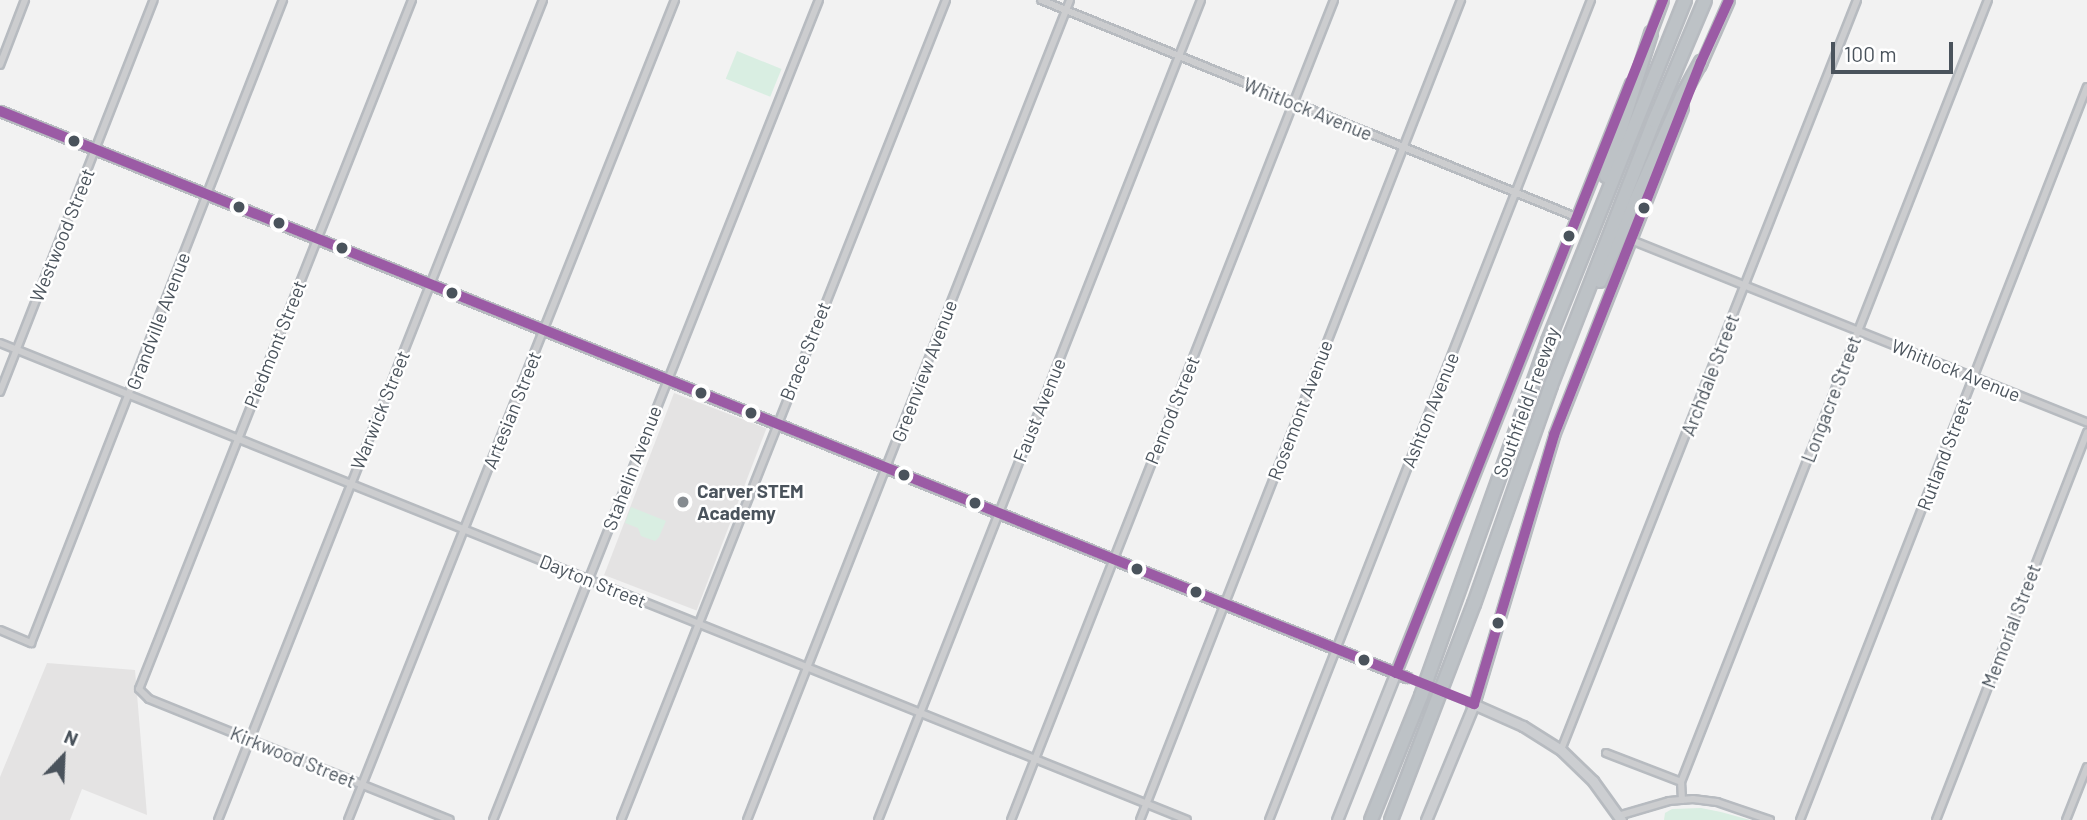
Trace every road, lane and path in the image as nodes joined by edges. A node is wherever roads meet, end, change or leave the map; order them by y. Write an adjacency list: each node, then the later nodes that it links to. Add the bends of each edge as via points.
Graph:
1 (25, 0): 25 (street)
2 (155, 0): 30 (street, Westwood Street)
3 (283, 0): 32 (street, Grandville Avenue)
4 (412, 0): 34 (street, Piedmont Street)
5 (543, 0): 36 (street, Warwick Street)
6 (675, 0): 39 (street, Artesian Street)
7 (819, 0): 45 (street, Stahelin Avenue)
8 (946, 0): 49 (street, Brace Street)
9 (1041, 0): 21 (street, Whitlock Avenue)
10 (1070, 0): 21 (street, Greenview Avenue)
11 (1201, 0): 23 (street, Faust Avenue)
12 (1334, 0): 27 (street, Penrod Street)
13 (1461, 0): 29 (street, Rosemont Avenue)
14 (1591, 0): 31 (street, Ashton Avenue)
15 (1663, 0): 22 (street)
16 (1685, 0): 38 (highway, Southfield Freeway)
17 (1705, 0): 40 (highway, Southfield Freeway)
18 (1729, 0): 24 (street)
19 (1857, 0): 37 (street, Archdale Street)
20 (1988, 0): 41 (street, Longacre Street)
21 (1066, 10): 23 (street, Whitlock Avenue); 52 (street, Greenview Avenue)
22 (1651, 33): 33 (street); 38 (highway)
23 (1179, 56): 27 (street, Whitlock Avenue); 54 (street, Faust Avenue)
24 (1701, 62): 35 (street); 40 (highway, via 1591,302)
25 (0, 65)
26 (2087, 87): 44 (street, Rutland Street)
27 (1294, 103): 29 (street, Whitlock Avenue); 56 (street, Penrod Street)
28 (0, 111): 30 (street)
29 (1402, 147): 31 (street, Whitlock Avenue); 58 (street, Rosemont Avenue)
30 (96, 149): 32 (street); 43 (street, Westwood Street)
31 (1516, 193): 33 (street, Whitlock Avenue); 61 (street, Ashton Avenue)
32 (208, 195): 34 (street); 47 (street, Grandville Avenue)
33 (1576, 217): 63 (street)
34 (317, 238): 36 (street); 51 (street, Piedmont Street)
35 (1631, 240): 37 (street, Whitlock Avenue); 65 (street, via 1554,435)
36 (431, 284): 39 (street); 53 (street, Warwick Street)
37 (1745, 286): 41 (street, Whitlock Avenue); 68 (street, Archdale Street)
38 (1569, 289): 89 (highway, Southfield Freeway, via 1422,696)
39 (544, 329): 45 (street); 55 (street, Artesian Street)
40 (1573, 331): 90 (highway, Southfield Freeway)
41 (1858, 331): 44 (street, Whitlock Avenue); 72 (street, Longacre Street)
42 (0, 343): 43 (street, Dayton Street)
43 (17, 349): 46 (street, Westwood Street); 47 (street, Dayton Street)
44 (1975, 377): 48 (street, Whitlock Avenue); 93 (street, Rutland Street)
45 (667, 379): 49 (street); 57 (street, Stahelin Avenue)
46 (0, 392)
47 (129, 394): 51 (street, Dayton Street); 60 (street, Grandville Avenue, via 31,643)
48 (2087, 422)
49 (778, 424): 52 (street); 59 (street, Brace Street)
50 (2087, 432): 94 (street, Memorial Street)
51 (238, 438): 53 (street, Dayton Street); 64 (street, Piedmont Street)
52 (886, 467): 54 (street); 62 (street, Greenview Avenue)
53 (351, 484): 55 (street, Dayton Street); 67 (street, Warwick Street)
54 (999, 512): 56 (street); 66 (street, Faust Avenue)
55 (463, 529): 57 (street, Dayton Street); 73 (street, Artesian Street)
56 (1113, 559): 58 (street); 70 (street, Penrod Street)
57 (588, 579): 59 (street, Dayton Street); 80 (street, Stahelin Avenue)
58 (1225, 604): 61 (street); 75 (street, Rosemont Avenue)
59 (698, 623): 62 (street, Dayton Street); 81 (street, Brace Street)
60 (0, 630)
61 (1336, 648): 63 (street); 87 (street, Ashton Avenue)
62 (807, 667): 66 (street, Dayton Street); 82 (street, Greenview Avenue)
63 (1396, 673): 65 (street, bridge); 88 (street)
64 (139, 689): 67 (street, Kirkwood Street, via 149,699)
65 (1474, 704): 68 (street, via 1523,726); 91 (street)
66 (920, 712): 70 (street, Dayton Street); 83 (street, Faust Avenue)
67 (250, 739): 73 (street, Kirkwood Street); 77 (street, Warwick Street)
68 (1560, 750): 76 (street, via 1593,781)
69 (1606, 753): 72 (street)
70 (1035, 759): 75 (street, Dayton Street); 84 (street, Penrod Street)
71 (2087, 767): 95 (street)
72 (1681, 782): 74 (street, Longacre Street)
73 (363, 785): 78 (street, Artesian Street); 79 (street, Kirkwood Street)
74 (1682, 800): 76 (street); 92 (street, via 1717,802)
75 (1146, 804): 85 (street, Rosemont Avenue); 86 (street, Dayton Street)
76 (1619, 818)
77 (218, 820)
78 (348, 820)
79 (450, 820)
80 (493, 820)
81 (621, 820)
82 (747, 820)
83 (878, 820)
84 (1011, 820)
85 (1140, 820)
86 (1187, 820)
87 (1269, 820)
88 (1337, 820)
89 (1371, 820)
90 (1391, 820)
91 (1426, 820)
92 (1770, 820)
93 (1800, 820)
94 (1936, 820)
95 (2066, 820)

